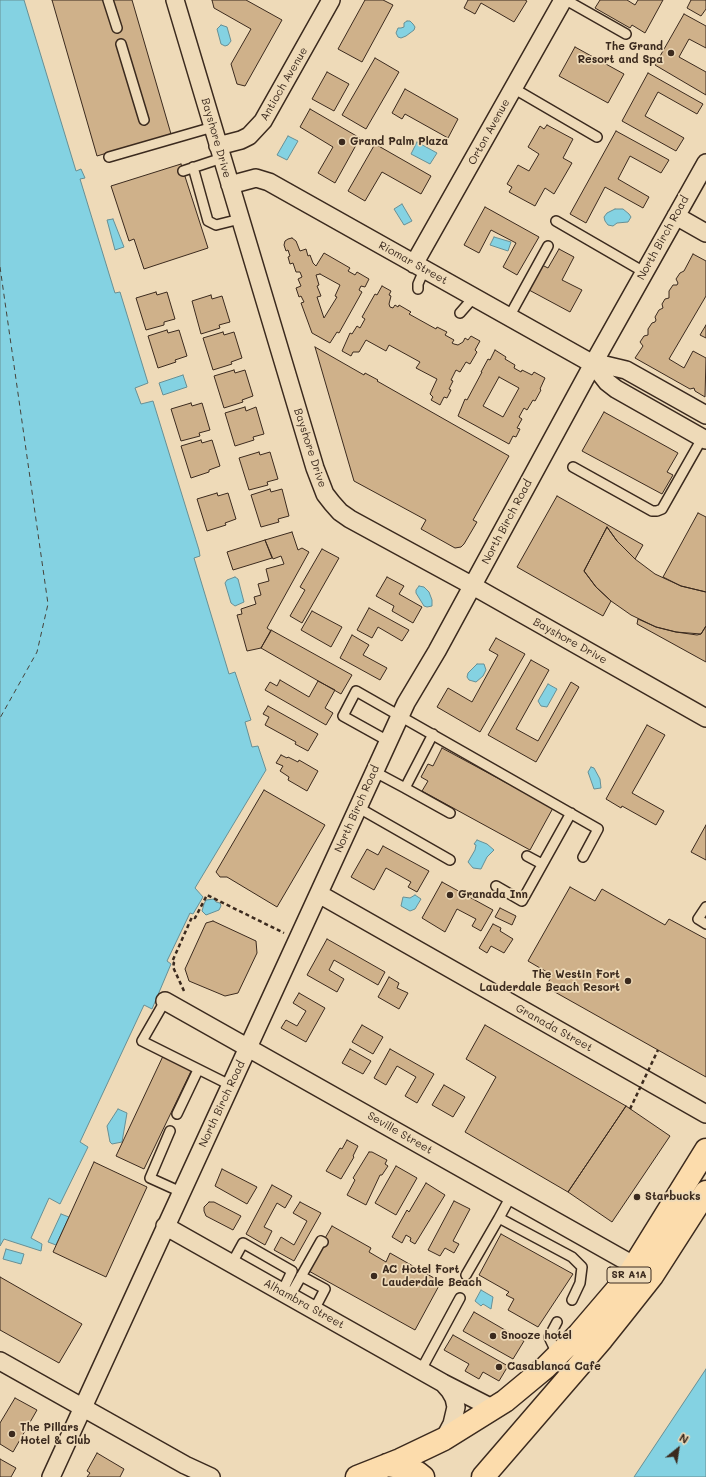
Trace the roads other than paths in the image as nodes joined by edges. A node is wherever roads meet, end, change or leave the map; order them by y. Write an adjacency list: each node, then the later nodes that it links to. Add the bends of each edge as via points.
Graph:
1 (108, 0): 6 (lane)
2 (175, 0): 11 (street, Bayshore Drive)
3 (332, 0): 13 (street, Antioch Avenue, via 263,121 249,136)
4 (563, 0): 9 (street, Orton Avenue)
5 (566, 0): 7 (lane)
6 (116, 28)
7 (626, 34)
8 (121, 44): 10 (lane)
9 (513, 88): 12 (lane); 24 (street, Orton Avenue)
10 (144, 120)
11 (213, 126): 13 (street, Bayshore Drive); 14 (lane)
12 (598, 137)
13 (220, 152): 16 (lane); 18 (street, Bayshore Drive)
14 (109, 157)
15 (706, 163): 19 (street, North Birch Road)
16 (193, 167): 17 (lane); 20 (lane, via 208,221 216,225)
17 (183, 171)
18 (230, 185): 20 (street, Bayshore Drive); 24 (street, Riomar Street, via 256,178 269,182)
19 (676, 216): 22 (street); 25 (street, North Birch Road)
20 (240, 219): 34 (street, Bayshore Drive, via 325,494 340,512 350,519)
21 (556, 221): 25 (lane)
22 (706, 233)
23 (548, 246): 29 (lane)
24 (419, 267): 26 (lane); 27 (street, Riomar Street)
25 (644, 272): 30 (street, North Birch Road)
26 (418, 289)
27 (474, 297): 28 (lane); 29 (street, Riomar Street)
28 (460, 313)
29 (509, 317): 30 (street, Riomar Street)
30 (593, 364): 31 (street, Riomar Street, via 605,364 626,370); 32 (street, Riomar Street, via 616,389); 34 (street, North Birch Road)
31 (706, 415)
32 (705, 436): 33 (lane, via 662,509 657,511 652,511)
33 (573, 467)
34 (473, 586): 35 (street, North Birch Road); 36 (street, Bayshore Drive)
35 (400, 715): 37 (lane); 38 (street, North Birch Road); 38 (lane, via 356,691 343,716)
36 (706, 718)
37 (433, 734): 40 (lane); 43 (lane)
38 (388, 741): 39 (street, North Birch Road)
39 (374, 772): 40 (lane); 41 (street, North Birch Road)
40 (405, 788): 42 (lane)
41 (359, 808): 46 (lane); 49 (street, North Birch Road)
42 (450, 813)
43 (571, 813): 45 (lane, via 598,829); 47 (lane)
44 (527, 856): 47 (lane)
45 (583, 857)
46 (450, 860)
47 (542, 864): 48 (lane, via 522,901)
48 (496, 886)
49 (319, 894): 53 (street, North Birch Road); 57 (street, Granada Street)
50 (706, 907): 51 (lane, via 698,919)
51 (706, 924)
52 (165, 1000): 53 (street, Seville Street); 54 (lane, via 142,1041)
53 (248, 1047): 55 (street, North Birch Road); 62 (street, Seville Street)
54 (198, 1070): 55 (lane); 56 (lane)
55 (230, 1085): 60 (street, North Birch Road)
56 (178, 1114)
57 (706, 1114)
58 (170, 1131): 60 (lane, via 150,1178)
59 (706, 1150): 67 (main road, SR A1A)
60 (181, 1192): 64 (street, North Birch Road)
61 (706, 1192): 88 (main road, SR A1A, via 652,1276 602,1339)
62 (511, 1196): 63 (lane); 67 (street, Seville Street)
63 (499, 1218): 68 (lane); 72 (lane, via 572,1257 582,1267 580,1283)
64 (165, 1226): 66 (street, Alhambra Street); 79 (street, North Birch Road)
65 (323, 1242): 69 (lane, via 321,1241)
66 (232, 1263): 70 (street, Alhambra Street); 70 (lane, via 244,1243 292,1271)
67 (635, 1266): 75 (main road, SR A1A, via 580,1334)
68 (466, 1275)
69 (301, 1276): 70 (lane); 73 (lane, via 327,1286)
70 (286, 1294): 73 (street, Alhambra Street)
71 (460, 1298): 77 (lane)
72 (572, 1300)
73 (314, 1310): 77 (street, Alhambra Street)
74 (557, 1322): 75 (lane, via 549,1336)
75 (558, 1356): 80 (main road, SR A1A, via 530,1381)
76 (0, 1361): 79 (street)
77 (421, 1370): 78 (street, Alhambra Street)
78 (443, 1383): 80 (street, Alhambra Street); 81 (street, Alhambra Street, via 452,1394 456,1407 452,1424)
79 (83, 1408): 83 (street); 84 (street, North Birch Road)
80 (492, 1408): 81 (main road, SR A1A)
81 (444, 1439): 82 (main road, SR A1A)
82 (387, 1465): 86 (main road, SR A1A); 87 (main road, via 407,1468)
83 (190, 1471): 85 (street)
84 (51, 1477)
85 (211, 1477)
86 (357, 1477)
87 (423, 1477)
88 (483, 1477)

